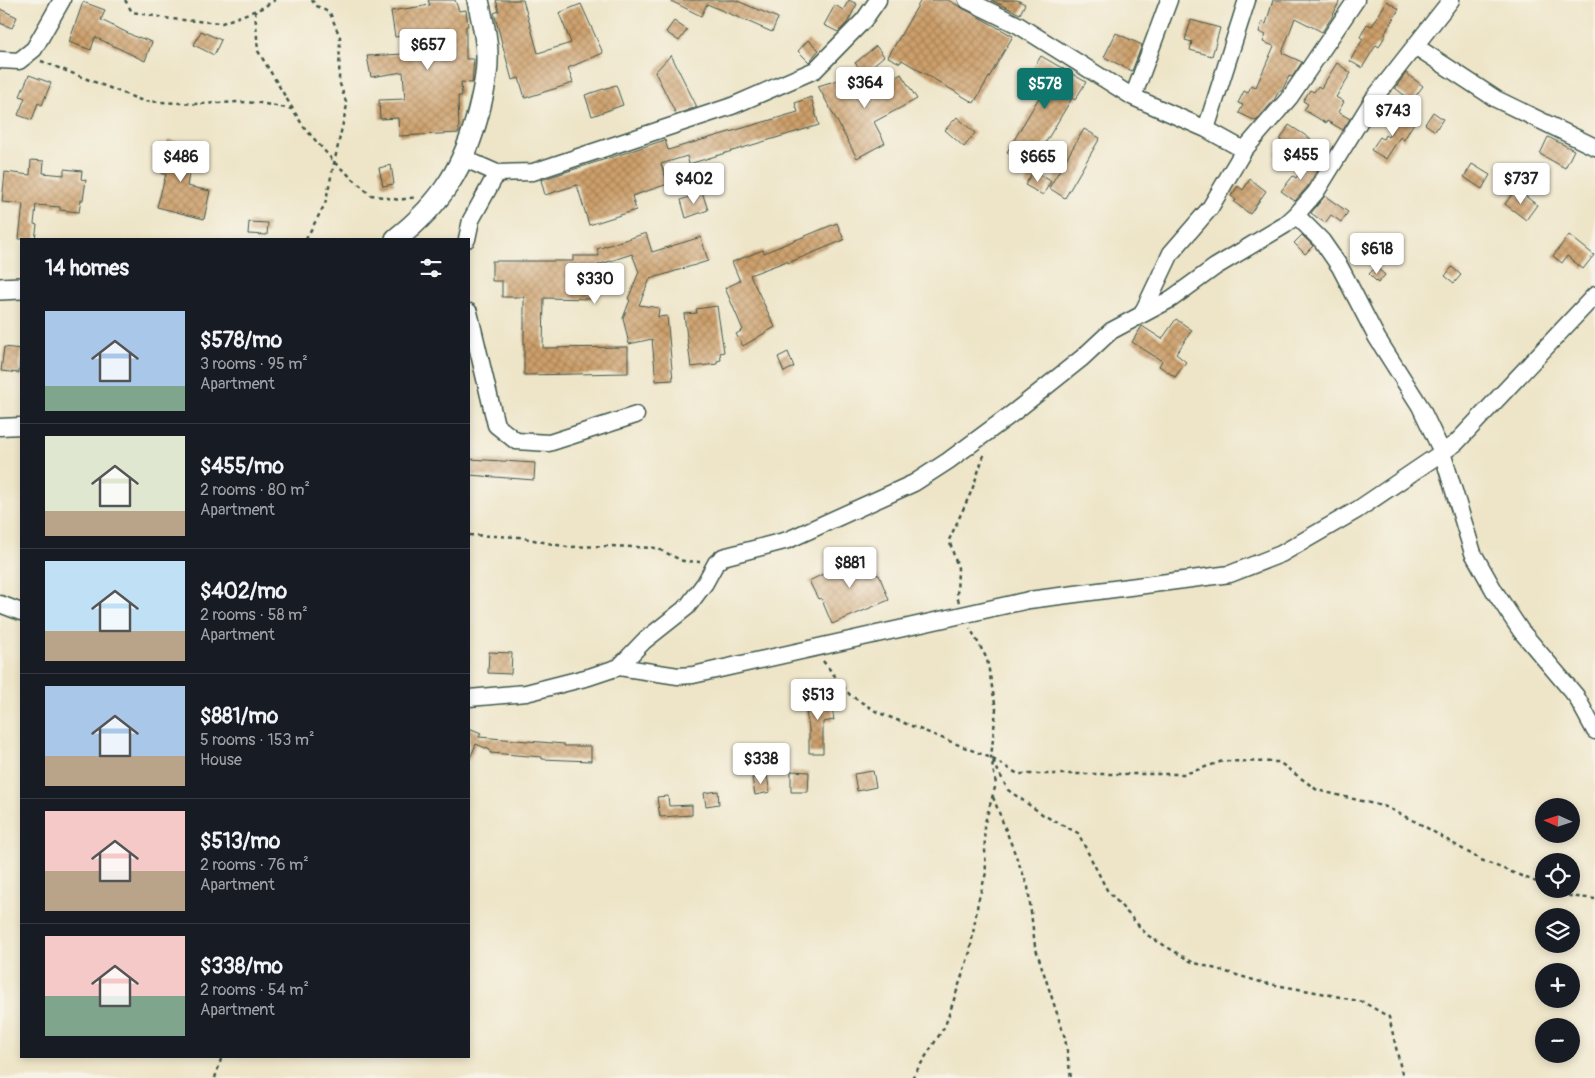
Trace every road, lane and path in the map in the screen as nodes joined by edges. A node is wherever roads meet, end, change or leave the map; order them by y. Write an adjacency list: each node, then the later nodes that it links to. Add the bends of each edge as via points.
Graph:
1 (62, 0): 14 (street, via 34,49)
2 (125, 0): 12 (path, via 132,12 171,19 222,23)
3 (275, 0): 12 (path)
4 (312, 0): 22 (path, via 330,13 340,37 339,82 347,105)
5 (478, 0): 21 (main road, via 487,60 484,90)
6 (878, 0): 23 (street, via 864,20 815,70 732,106 533,172)
7 (967, 0): 16 (street, via 1018,25)
8 (1168, 0): 16 (street)
9 (1247, 0): 18 (street)
10 (1356, 0): 20 (street, via 1290,97)
11 (1451, 0): 13 (street)
12 (255, 11): 17 (path, via 258,51)
13 (1415, 46): 19 (street, via 1496,99); 25 (street, via 1374,98 1316,192)
14 (26, 55): 15 (street, via 19,61); 17 (path, via 143,101 260,103)
15 (0, 60)
16 (1132, 97): 18 (street)
17 (293, 109): 22 (path, via 303,126)
18 (1206, 129): 20 (street)
19 (1595, 147)
20 (1244, 150): 32 (street, via 1210,208 1171,253)
21 (464, 158): 23 (street); 27 (main road, via 439,199)
22 (335, 162): 24 (path, via 371,195 399,200); 26 (path, via 325,204)
23 (497, 172): 28 (street, via 471,220)
24 (416, 197)
25 (1296, 215): 32 (street); 38 (street, via 1322,241 1340,266 1377,338 1420,406)
26 (307, 238)
27 (397, 238)
28 (468, 238)
29 (20, 288): 30 (main road)
30 (0, 289)
31 (1595, 295): 38 (street, via 1456,443)
32 (1142, 314): 37 (street, via 1111,331)
33 (470, 323): 34 (street, via 496,425 516,441 549,443)
34 (636, 415)
35 (20, 426): 36 (street)
36 (0, 427)
37 (993, 428): 40 (street, via 914,483 788,540 722,557); 43 (path, via 972,490 949,540 958,568 957,597)
38 (1442, 452): 43 (street, via 1357,510 1281,554 1230,574 1028,600); 47 (street, via 1473,553 1490,584 1521,632 1576,696)
39 (470, 535): 40 (path, via 519,537 567,547 656,548 683,561)
40 (716, 563): 45 (street, via 687,608 644,641)
41 (0, 604): 42 (street)
42 (20, 612)
43 (963, 614): 44 (street); 48 (path, via 987,659 996,709)
44 (813, 648): 45 (street, via 693,675 678,676); 48 (path, via 850,696 877,712)
45 (619, 667): 46 (street, via 526,693)
46 (470, 698)
47 (1595, 731)
48 (991, 758): 49 (path, via 996,784); 50 (path, via 1018,774 1185,774 1224,761 1279,762 1317,790 1386,808 1481,860); 57 (path, via 1008,790 1045,816 1078,833 1107,890 1147,935 1192,962 1264,983 1363,1002 1389,1017)
49 (993, 797): 55 (path, via 984,826 986,873 970,952 945,1026); 56 (path, via 1028,887 1035,946 1065,1038)
50 (1535, 881)
51 (1580, 897): 52 (path)
52 (1595, 899)
53 (221, 1058): 54 (path)
54 (215, 1078)
55 (912, 1078)
56 (1071, 1078)
57 (1403, 1078)

